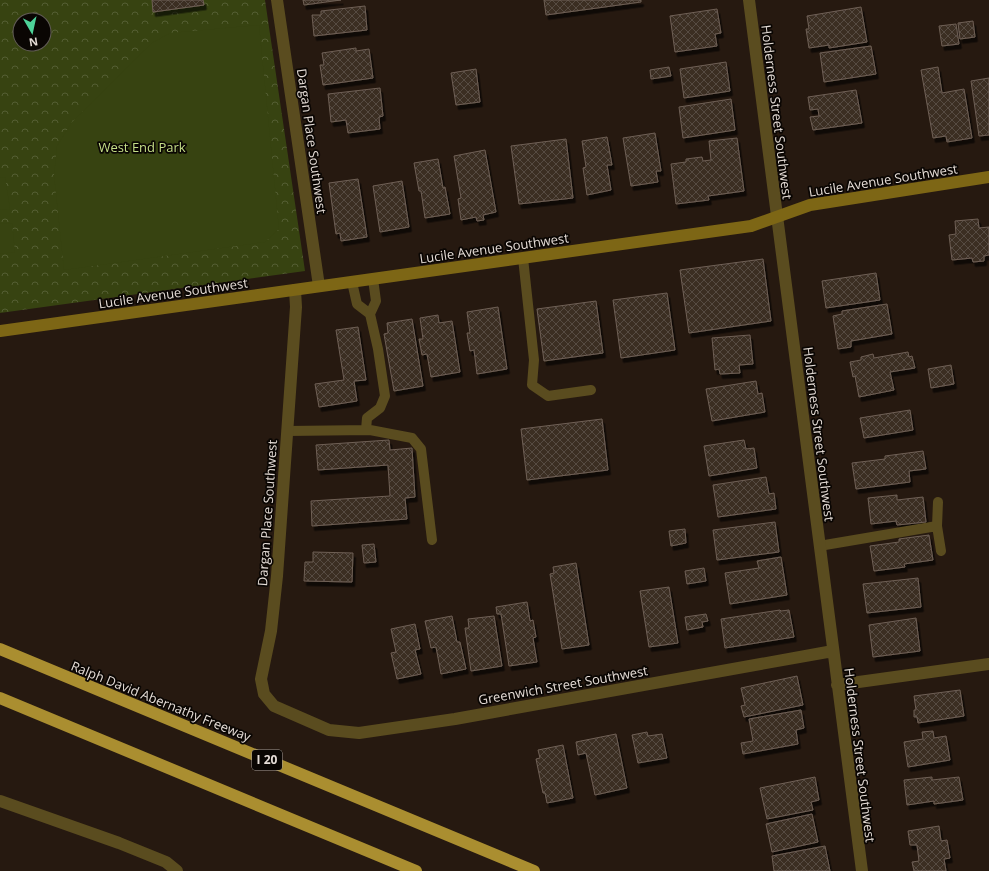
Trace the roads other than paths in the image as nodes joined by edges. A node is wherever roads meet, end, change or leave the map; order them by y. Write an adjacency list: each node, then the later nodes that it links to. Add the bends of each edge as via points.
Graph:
1 (277, 0): 8 (street, Dargan Place Southwest)
2 (749, 0): 4 (street, Holderness Street Southwest)
3 (989, 177): 4 (street, Lucile Avenue Southwest, via 810,205)
4 (777, 217): 5 (street, Lucile Avenue Southwest, via 751,226); 18 (street, Holderness Street Southwest)
5 (523, 258): 6 (street, Lucile Avenue Southwest); 12 (lane, via 534,360 532,385 548,396)
6 (373, 279): 7 (street, Lucile Avenue Southwest); 10 (lane, via 376,301)
7 (352, 282): 8 (street, Lucile Avenue Southwest); 10 (lane, via 357,304)
8 (319, 286): 9 (street, Lucile Avenue Southwest)
9 (295, 290): 11 (street, Lucile Avenue Southwest); 14 (street, Dargan Place Southwest)
10 (370, 314): 13 (lane, via 385,396 380,408 367,418)
11 (0, 331)
12 (592, 390)
13 (366, 430): 14 (lane); 17 (lane, via 412,438 420,449)
14 (287, 431): 25 (street, Dargan Place Southwest, via 272,623 261,679 264,694 274,706)
15 (938, 502): 16 (lane)
16 (937, 526): 18 (lane); 19 (lane)
17 (432, 540)
18 (819, 546): 21 (street, Holderness Street Southwest)
19 (941, 551)
20 (0, 649): 29 (highway, Ralph David Abernathy Freeway / I 20)
21 (833, 652): 23 (street, Holderness Street Southwest); 25 (street, Greenwich Street Southwest, via 456,719 359,733 329,730)
22 (989, 664): 23 (street)
23 (837, 685): 30 (street, Holderness Street Southwest)
24 (0, 698): 28 (highway)
25 (300, 717)
26 (0, 800): 27 (street, via 119,842 166,862)
27 (177, 871)
28 (416, 871)
29 (534, 871)
30 (862, 871)

